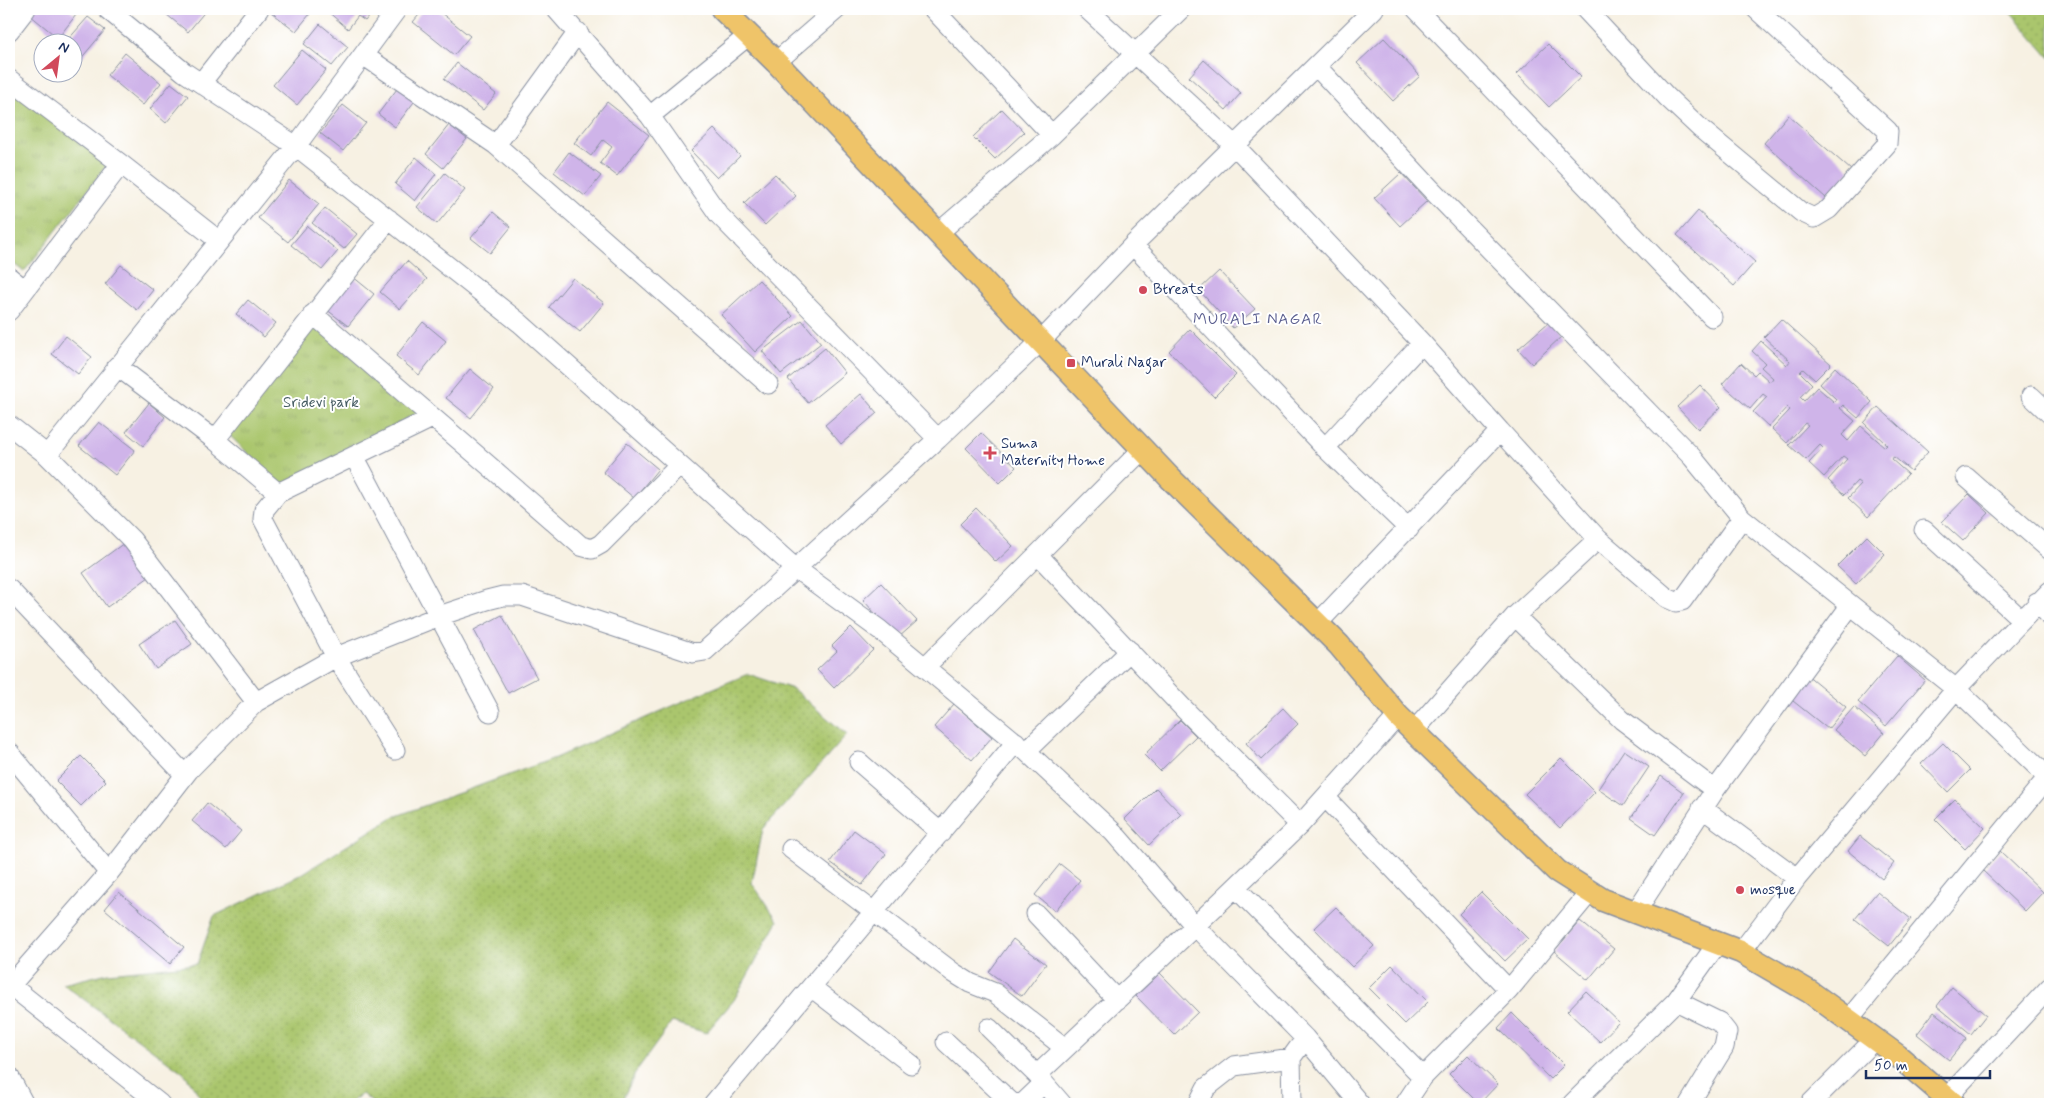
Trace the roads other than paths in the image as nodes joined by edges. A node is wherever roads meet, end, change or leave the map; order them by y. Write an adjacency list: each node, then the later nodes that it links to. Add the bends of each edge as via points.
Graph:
1 (26, 9): 15 (street)
2 (106, 9): 23 (street)
3 (259, 9): 23 (street)
4 (397, 9): 18 (street)
5 (556, 9): 16 (street)
6 (722, 9): 17 (main road)
7 (838, 9): 20 (street)
8 (933, 9): 25 (street)
9 (1087, 9): 19 (street)
10 (1181, 9): 19 (street)
11 (1374, 9): 21 (street)
12 (1416, 9): 38 (street)
13 (1585, 9): 14 (street, via 1667,98 1801,212 1814,218 1829,209 1887,144 1888,131)
14 (1756, 9)
15 (9, 31)
16 (578, 32): 24 (street); 26 (street)
17 (749, 35): 20 (main road); 24 (street)
18 (363, 55): 26 (street); 27 (street)
19 (1136, 55): 25 (street); 28 (street)
20 (776, 62): 31 (main road)
21 (1317, 67): 28 (street); 57 (street, via 1692,457)
22 (9, 79): 29 (street)
23 (201, 83): 27 (street)
24 (650, 116): 48 (street, via 719,215)
25 (1052, 135): 31 (street)
26 (496, 145): 42 (street)
27 (296, 146): 30 (street); 32 (street)
28 (1235, 146): 33 (street); 40 (street)
29 (121, 164): 32 (street); 35 (street)
30 (389, 220): 37 (street); 54 (street, via 520,323)
31 (938, 233): 39 (main road)
32 (218, 240): 41 (street)
33 (1133, 245): 39 (street); 50 (street)
34 (9, 277): 35 (street)
35 (24, 290): 36 (street)
36 (9, 311)
37 (313, 314): 45 (street); 49 (street)
38 (1712, 317)
39 (1041, 341): 48 (street); 51 (main road)
40 (1422, 343): 47 (street); 50 (street)
41 (118, 366): 49 (street); 52 (street)
42 (768, 384)
43 (2031, 396): 44 (street)
44 (2050, 414)
45 (432, 418): 53 (street); 54 (street, via 581,546 592,549 601,544)
46 (9, 424): 52 (street)
47 (1500, 431): 58 (street); 60 (street)
48 (938, 439): 63 (street)
49 (215, 440): 56 (street)
50 (1325, 448): 58 (street)
51 (1144, 449): 62 (street); 71 (main road)
52 (47, 455): 76 (street, via 132,540)
53 (354, 456): 56 (street); 67 (street)
54 (679, 466): 63 (street)
55 (1966, 477): 61 (street)
56 (278, 493): 73 (street, via 264,510 263,519)
57 (1742, 518): 60 (street, via 1682,601 1676,602 1666,598); 66 (street)
58 (1409, 529): 71 (street)
59 (1924, 530): 70 (street)
60 (1598, 540): 68 (street)
61 (2050, 550)
62 (1038, 554): 72 (street); 74 (street)
63 (795, 568): 67 (street, via 714,644 705,651 693,653 522,596 487,600); 74 (street)
64 (9, 589): 84 (street)
65 (2044, 596): 69 (street); 70 (street)
66 (1850, 606): 75 (street); 86 (street)
67 (439, 616): 73 (street); 77 (street)
68 (1515, 616): 79 (street); 86 (street, via 1622,720)
69 (2050, 616)
70 (2021, 619): 75 (street)
71 (1317, 624): 78 (main road, via 1339,645)
72 (1130, 651): 80 (street); 89 (street)
73 (336, 657): 76 (street); 81 (street)
74 (925, 667): 80 (street)
75 (1956, 689): 85 (street); 93 (street)
76 (256, 702): 84 (street)
77 (490, 712)
78 (1398, 716): 79 (main road); 87 (street)
79 (1414, 732): 95 (main road, via 1556,871)
80 (1021, 746): 90 (street); 99 (street, via 1113,832)
81 (395, 750)
82 (9, 752): 92 (street)
83 (859, 762): 90 (street)
84 (185, 776): 92 (street)
85 (2049, 778): 108 (street)
86 (1715, 790): 88 (street)
87 (1326, 798): 89 (street); 105 (street)
88 (1702, 808): 93 (street); 98 (street)
89 (1300, 825): 94 (street)
90 (941, 832): 96 (street)
91 (791, 849): 96 (street)
92 (109, 873): 102 (street)
93 (1797, 878): 101 (street)
94 (1236, 888): 99 (street); 117 (street)
95 (1590, 892): 98 (main road); 105 (street)
96 (874, 914): 103 (street); 113 (street, via 954,973 994,993)
97 (1036, 914): 106 (street)
98 (1635, 914): 100 (main road)
99 (1195, 926): 106 (street); 110 (street)
100 (1717, 944): 101 (main road); 107 (street)
101 (1741, 952): 108 (main road, via 1810,992)
102 (10, 986): 121 (street)
103 (811, 987): 115 (street); 122 (street)
104 (2050, 987): 119 (street)
105 (1509, 990): 117 (street)
106 (1117, 1000): 113 (street)
107 (1676, 1001): 128 (street); 129 (street, via 1719,1022 1728,1032 1724,1047)
108 (1848, 1020): 111 (main road)
109 (988, 1028): 118 (street)
110 (1305, 1038): 114 (street); 126 (street)
111 (1875, 1039): 119 (main road); 130 (street)
112 (946, 1042): 118 (street, via 1012,1103 1022,1104)
113 (1065, 1048): 118 (street)
114 (1291, 1058): 124 (street, via 1234,1066 1206,1088); 125 (street)
115 (911, 1064)
116 (9, 1076): 120 (street)
117 (1423, 1077): 127 (street)
118 (1040, 1079): 123 (street)
119 (1947, 1102)
120 (24, 1104)
121 (160, 1104)
122 (713, 1104)
123 (1062, 1104)
124 (1198, 1104)
125 (1292, 1104)
126 (1360, 1104)
127 (1405, 1104)
128 (1572, 1104)
129 (1689, 1104)
130 (1810, 1104)

